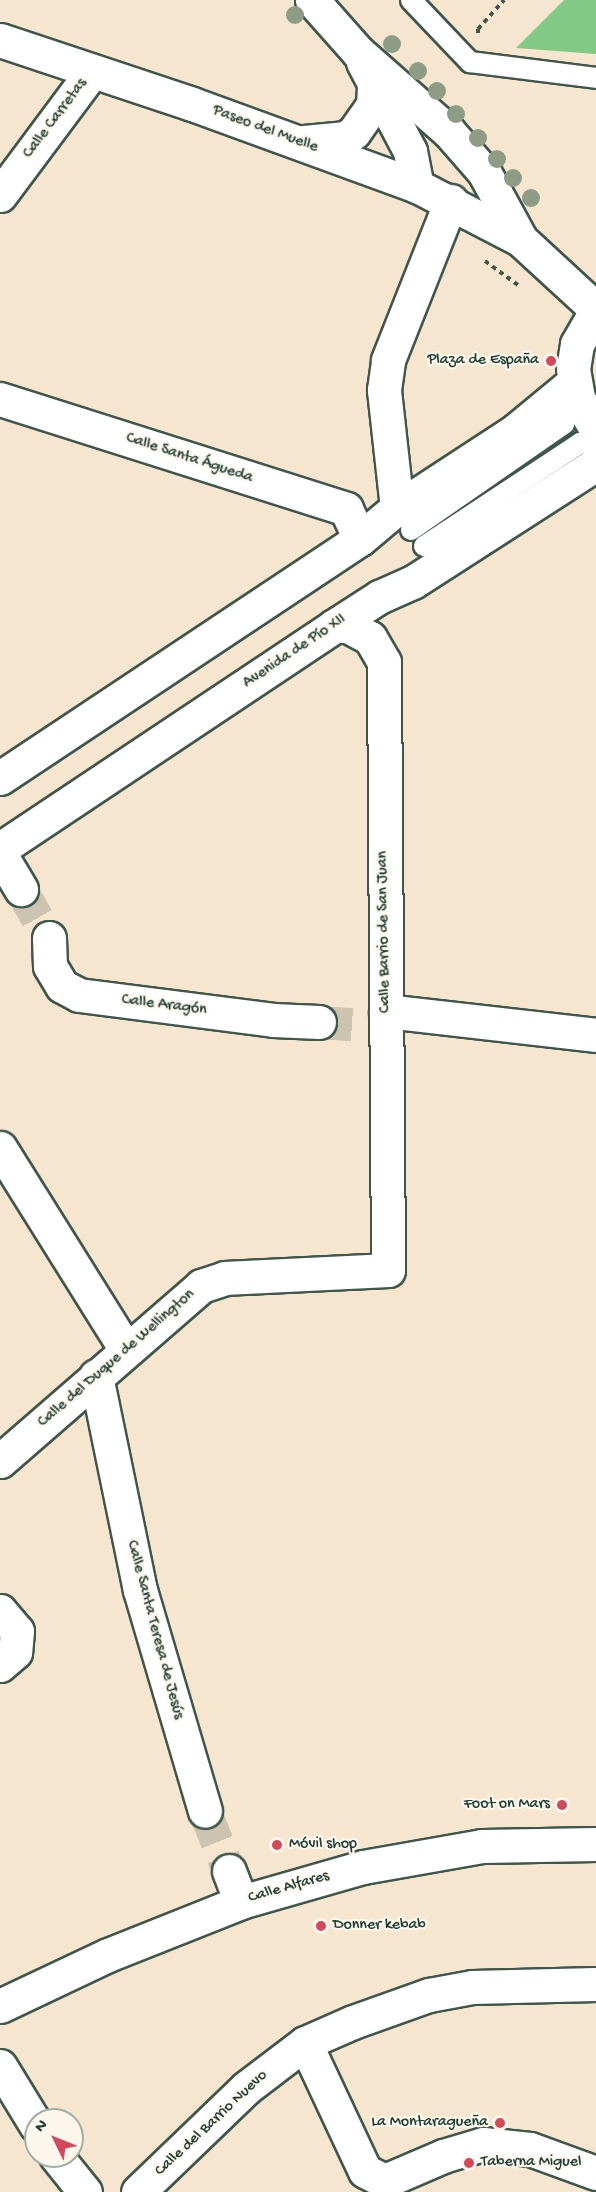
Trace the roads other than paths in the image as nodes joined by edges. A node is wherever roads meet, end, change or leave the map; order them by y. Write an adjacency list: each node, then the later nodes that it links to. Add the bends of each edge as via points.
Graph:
1 (312, 0): 4 (street)
2 (411, 0): 6 (lane, via 470,62)
3 (0, 40): 5 (street, Paseo del Muelle)
4 (358, 52): 7 (street); 12 (street, via 449,132 484,172)
5 (91, 73): 8 (street, Paseo del Muelle); 10 (street, Calle Carretas)
6 (596, 78)
7 (374, 85): 8 (street, via 373,105 346,138 322,143); 9 (street, via 410,151)
8 (295, 142): 9 (street, Paseo del Muelle)
9 (417, 186): 11 (street, Paseo del Muelle)
10 (0, 195)
11 (451, 201): 12 (street, Paseo del Muelle); 19 (street, via 388,360 384,390)
12 (521, 240): 13 (street)
13 (596, 310): 14 (street, via 577,344)
14 (575, 385): 16 (street, via 582,408); 19 (street)
15 (0, 399): 20 (street, Calle Santa Águeda, via 346,509)
16 (596, 429)
17 (596, 444): 21 (lane, via 580,444)
18 (596, 464): 22 (street, Avenida de Pío XII, via 413,582 379,597)
19 (404, 519): 20 (street)
20 (360, 539): 23 (street)
21 (424, 546)
22 (334, 626): 24 (street, Avenida de Pío XII); 28 (street, Calle Barrio de San Juan, via 347,626 370,638 384,662 383,978)
23 (0, 778)
24 (0, 849)
25 (0, 854): 26 (street)
26 (21, 889)
27 (50, 938): 29 (street, Calle Aragón, via 50,966 62,986 79,995 273,1020)
28 (379, 1020): 30 (street); 32 (street, Calle Barrio de San Juan)
29 (319, 1022)
30 (596, 1035)
31 (0, 1148): 33 (street)
32 (388, 1270): 33 (street, Calle del Duque de Wellington, via 225,1278 201,1286)
33 (126, 1350): 34 (street, Calle del Duque de Wellington)
34 (96, 1376): 35 (street, Calle del Duque de Wellington); 38 (street, Calle Santa Teresa de Jesús, via 140,1590)
35 (0, 1461)
36 (0, 1611): 37 (street, via 17,1631 15,1652)
37 (0, 1665)
38 (205, 1811)
39 (596, 1844): 41 (street, Calle Alfares, via 482,1845 363,1867)
40 (229, 1871): 41 (street)
41 (241, 1902): 43 (street, Calle Alfares, via 108,1955)
42 (596, 1984): 44 (street, Calle del Barrio Nuevo, via 472,1987 429,1995)
43 (0, 2006)
44 (305, 2043): 48 (street, via 364,2171 385,2181 443,2156 483,2145 530,2149); 50 (street, Calle del Barrio Nuevo, via 246,2088)
45 (0, 2066): 46 (street)
46 (26, 2108)
47 (66, 2168): 49 (street)
48 (596, 2173)
49 (85, 2192)
50 (138, 2192)

